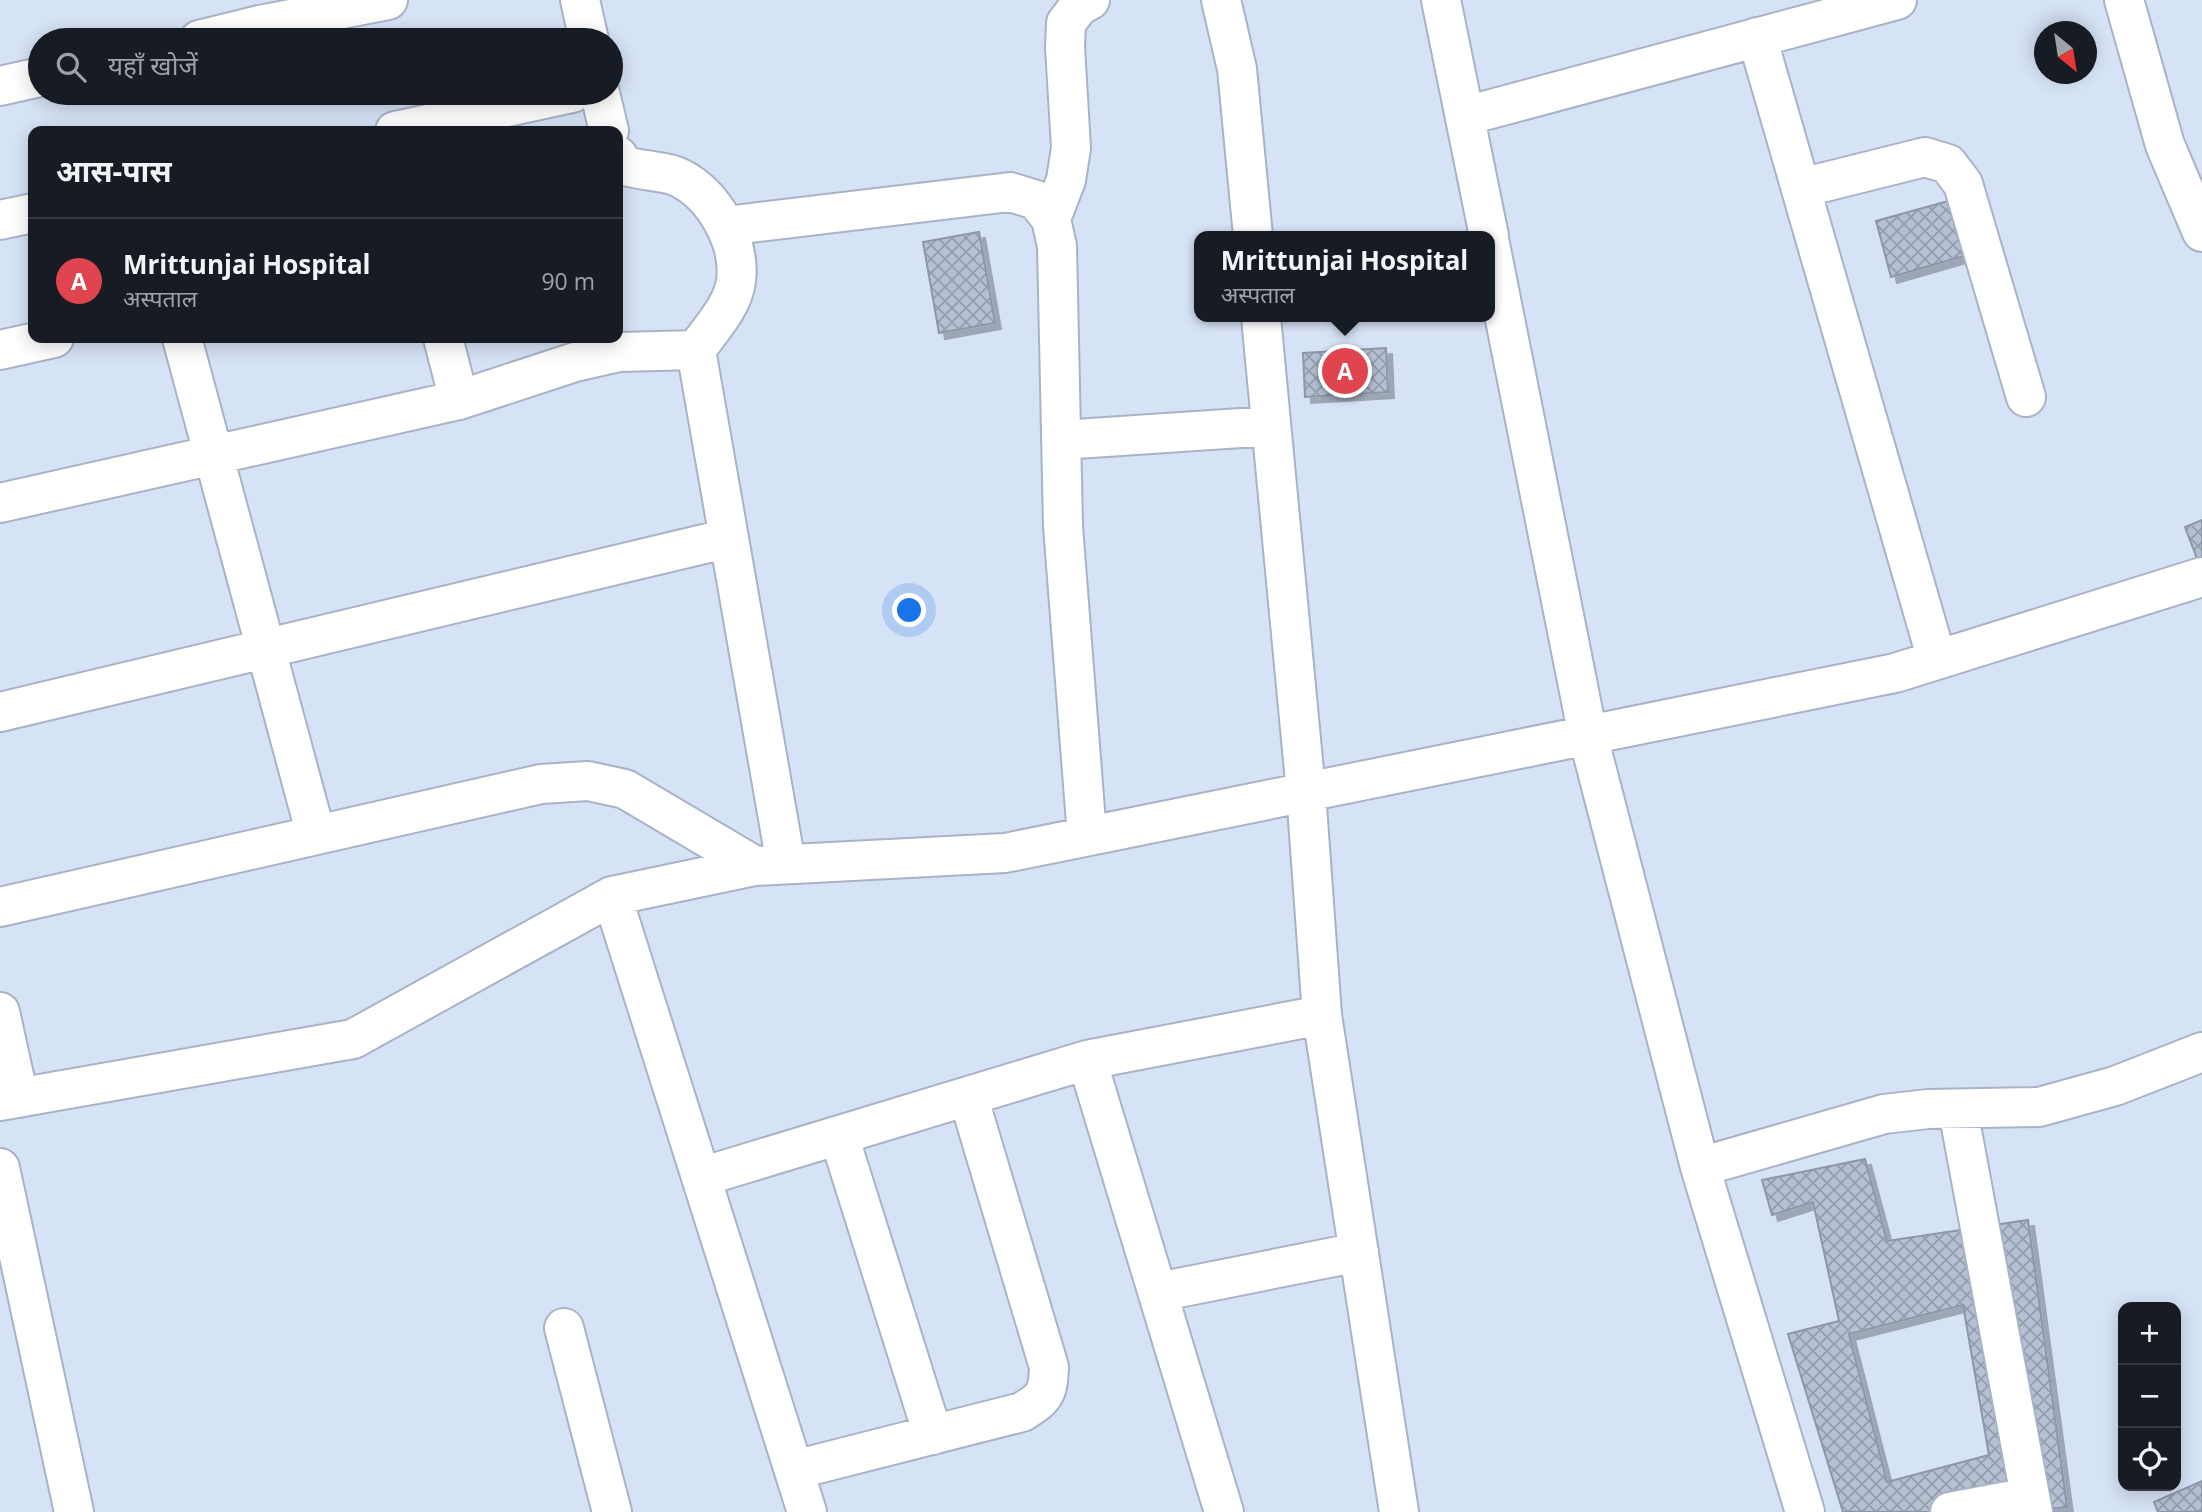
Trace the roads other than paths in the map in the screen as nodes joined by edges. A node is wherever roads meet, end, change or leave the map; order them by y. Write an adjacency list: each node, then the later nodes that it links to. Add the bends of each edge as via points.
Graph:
1 (388, 0): 8 (street)
2 (580, 0): 9 (street)
3 (1090, 0): 21 (street, via 1066,23 1072,148)
4 (1221, 0): 24 (street, via 1237,69)
5 (1441, 0): 15 (street)
6 (1897, 0): 10 (street)
7 (2124, 0): 26 (street, via 2165,145)
8 (248, 28)
9 (586, 28)
10 (1757, 37): 15 (street); 19 (street)
11 (28, 80): 12 (street)
12 (0, 86)
13 (516, 105): 16 (street)
14 (603, 105): 17 (street)
15 (1465, 116): 25 (street)
16 (418, 126)
17 (608, 126)
18 (624, 172): 23 (street, via 678,176 702,194)
19 (1801, 188): 34 (street, via 1925,157 1948,164 1963,184); 43 (street)
20 (28, 214): 22 (street)
21 (1051, 219): 23 (street, via 1036,200 1010,192); 37 (street, via 1057,246)
22 (0, 220)
23 (726, 226): 32 (street, via 736,255 736,282 723,312)
24 (1253, 231)
25 (1488, 231)
26 (2202, 232)
27 (1495, 269): 45 (street)
28 (1261, 322): 36 (street)
29 (33, 343): 33 (street)
30 (183, 343): 38 (street)
31 (444, 343): 35 (street)
32 (696, 350): 35 (street, via 619,352); 40 (street)
33 (0, 351)
34 (2026, 397)
35 (459, 400): 38 (street)
36 (1271, 426): 37 (street); 46 (street)
37 (1061, 440): 48 (street, via 1063,526)
38 (214, 455): 39 (street); 42 (street)
39 (0, 503)
40 (729, 538): 42 (street); 49 (street)
41 (2202, 577): 43 (street)
42 (266, 648): 44 (street); 47 (street)
43 (1937, 660): 45 (street, via 1895,673)
44 (0, 712)
45 (1588, 736): 46 (street); 60 (street)
46 (1306, 792): 48 (street); 53 (street)
47 (316, 835): 49 (street, via 541,784 588,781 625,789); 51 (street)
48 (1087, 836): 49 (street, via 1005,853)
49 (771, 865): 50 (street)
50 (612, 897): 57 (street, via 353,1039); 62 (street)
51 (0, 907)
52 (0, 1012): 57 (street)
53 (1322, 1014): 55 (street); 63 (street)
54 (2202, 1052): 58 (street, via 2061,1102)
55 (1087, 1060): 56 (street); 64 (street)
56 (968, 1096): 59 (street); 66 (street, via 1049,1367 1048,1387 1040,1401 1022,1412)
57 (9, 1100)
58 (1958, 1110): 60 (street, via 1884,1114); 68 (street)
59 (839, 1136): 62 (street); 66 (street)
60 (1700, 1167): 74 (street)
61 (0, 1168): 69 (street)
62 (701, 1177): 67 (street)
63 (1359, 1252): 64 (street); 73 (street)
64 (1158, 1292): 72 (street)
65 (564, 1328): 70 (street)
66 (933, 1435): 67 (street)
67 (794, 1470): 71 (street)
68 (2031, 1504): 75 (street)
69 (74, 1512)
70 (612, 1512)
71 (807, 1512)
72 (1224, 1512)
73 (1399, 1512)
74 (1805, 1512)
75 (1950, 1512)

